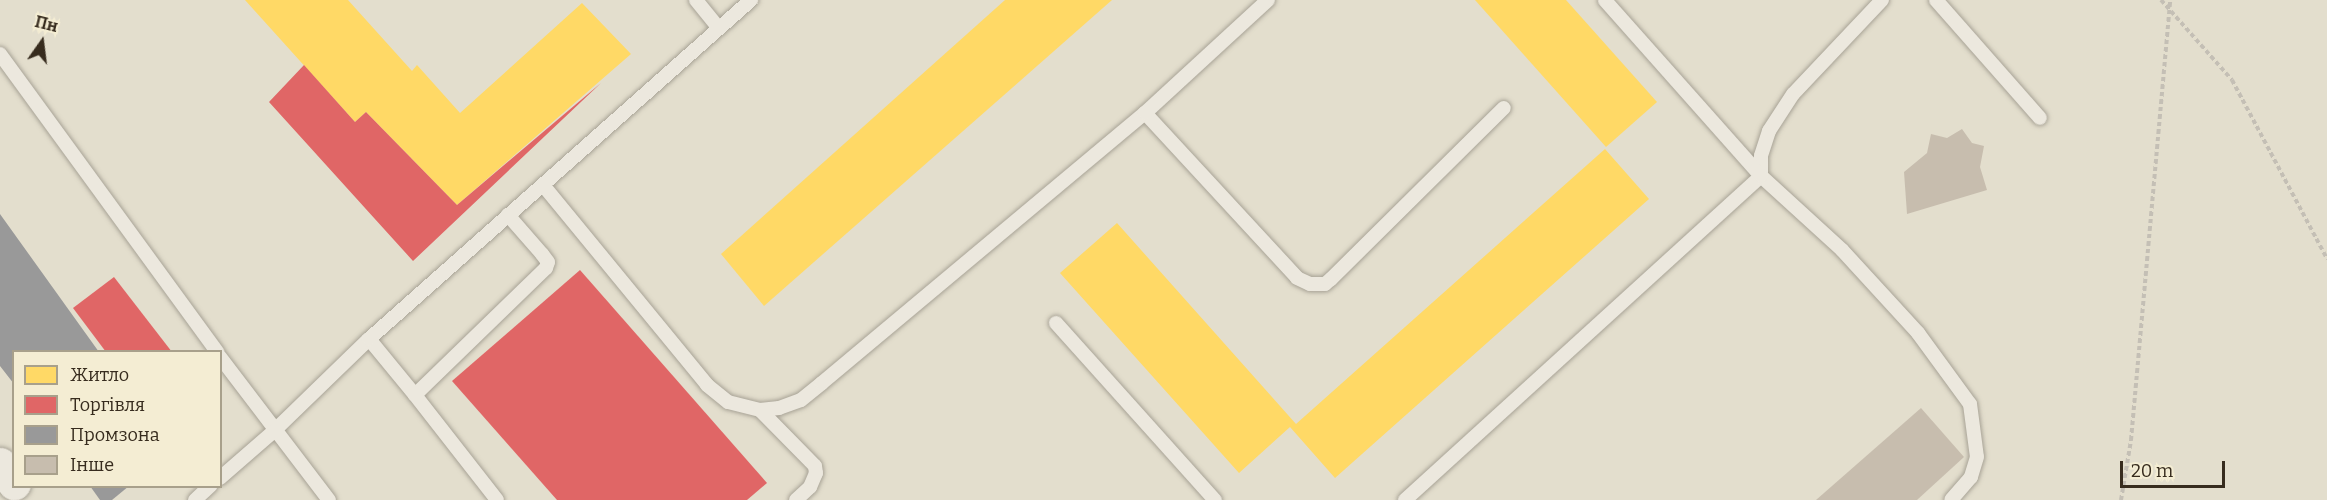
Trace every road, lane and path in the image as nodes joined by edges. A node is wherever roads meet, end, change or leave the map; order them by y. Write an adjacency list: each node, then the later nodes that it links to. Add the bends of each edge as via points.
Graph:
1 (696, 0): 9 (lane)
2 (751, 0): 9 (lane)
3 (1268, 0): 12 (lane)
4 (1605, 0): 14 (lane)
5 (1882, 0): 14 (lane, via 1793,94 1769,131 1761,156)
6 (1936, 0): 13 (lane)
7 (2161, 0): 17 (path, via 2232,80)
8 (2170, 0): 36 (path, via 2131,440)
9 (719, 28): 15 (lane)
10 (0, 54): 20 (lane)
11 (1504, 108): 12 (lane, via 1325,284 1310,284 1297,278)
12 (1145, 113): 23 (lane, via 801,400)
13 (2040, 118)
14 (1761, 176): 34 (lane); 35 (lane, via 1842,250 1918,333 1970,404 1977,457 1971,477)
15 (543, 185): 16 (lane); 23 (lane, via 707,385 728,402)
16 (508, 215): 19 (lane); 22 (lane, via 548,262 546,268)
17 (2327, 259)
18 (1056, 323): 33 (lane)
19 (369, 339): 22 (lane); 24 (lane)
20 (216, 350)
21 (222, 360): 24 (lane)
22 (415, 395): 31 (lane)
23 (760, 410): 32 (lane, via 814,466 816,473 810,488)
24 (274, 431): 26 (lane); 30 (lane)
25 (0, 464): 27 (street)
26 (222, 476)
27 (12, 480)
28 (208, 488): 29 (lane)
29 (195, 500)
30 (328, 500)
31 (497, 500)
32 (796, 500)
33 (1215, 500)
34 (1405, 500)
35 (1951, 500)
36 (2121, 500)

